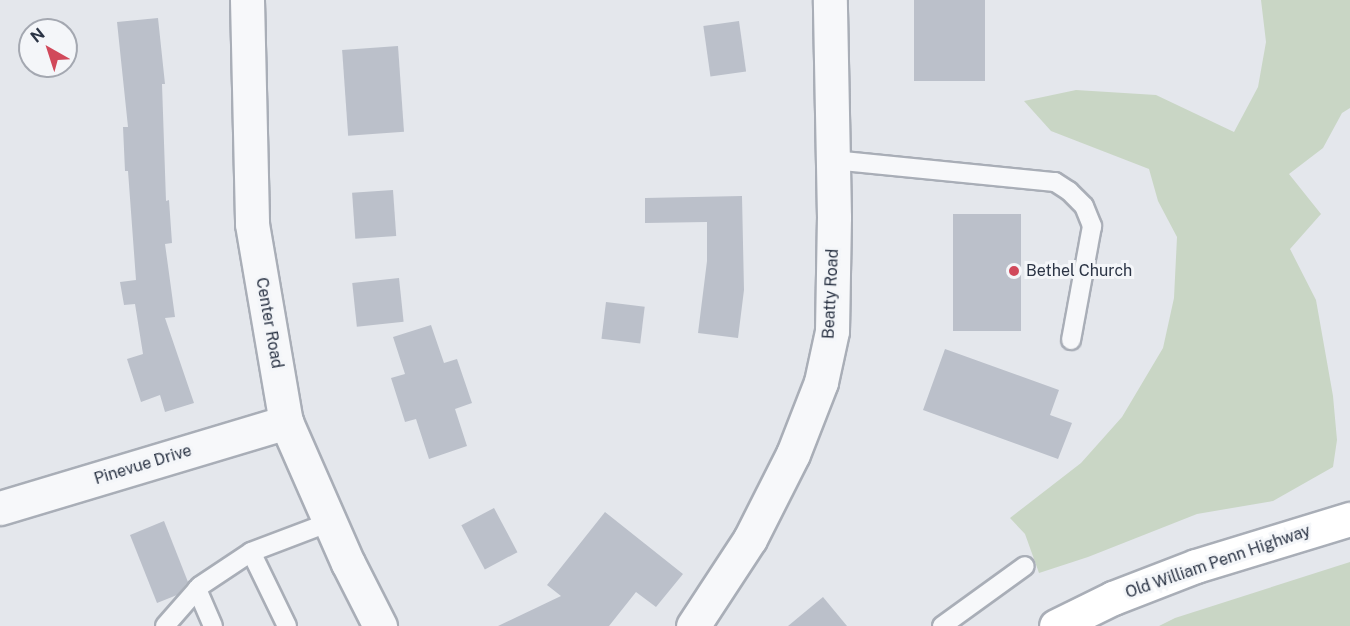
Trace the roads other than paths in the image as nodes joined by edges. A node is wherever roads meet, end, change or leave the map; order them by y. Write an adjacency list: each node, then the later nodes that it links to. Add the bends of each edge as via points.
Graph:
1 (247, 0): 5 (street, Center Road, via 252,224)
2 (830, 0): 3 (street, Beatty Road)
3 (832, 160): 4 (lane, via 1055,182 1069,191 1084,206 1092,226); 16 (street, Beatty Road, via 832,331 821,382 793,454 750,538)
4 (1071, 340)
5 (286, 422): 6 (street, Pinevue Drive); 8 (street, Center Road)
6 (0, 508)
7 (1350, 519): 18 (main road, Old William Penn Highway, via 1196,566 1113,598)
8 (330, 522): 9 (lane); 15 (street, Center Road)
9 (251, 552): 11 (lane); 14 (lane)
10 (1025, 566): 17 (lane)
11 (197, 589): 12 (lane); 13 (lane)
12 (165, 626)
13 (213, 626)
14 (288, 626)
15 (380, 626)
16 (693, 626)
17 (942, 626)
18 (1056, 626)

